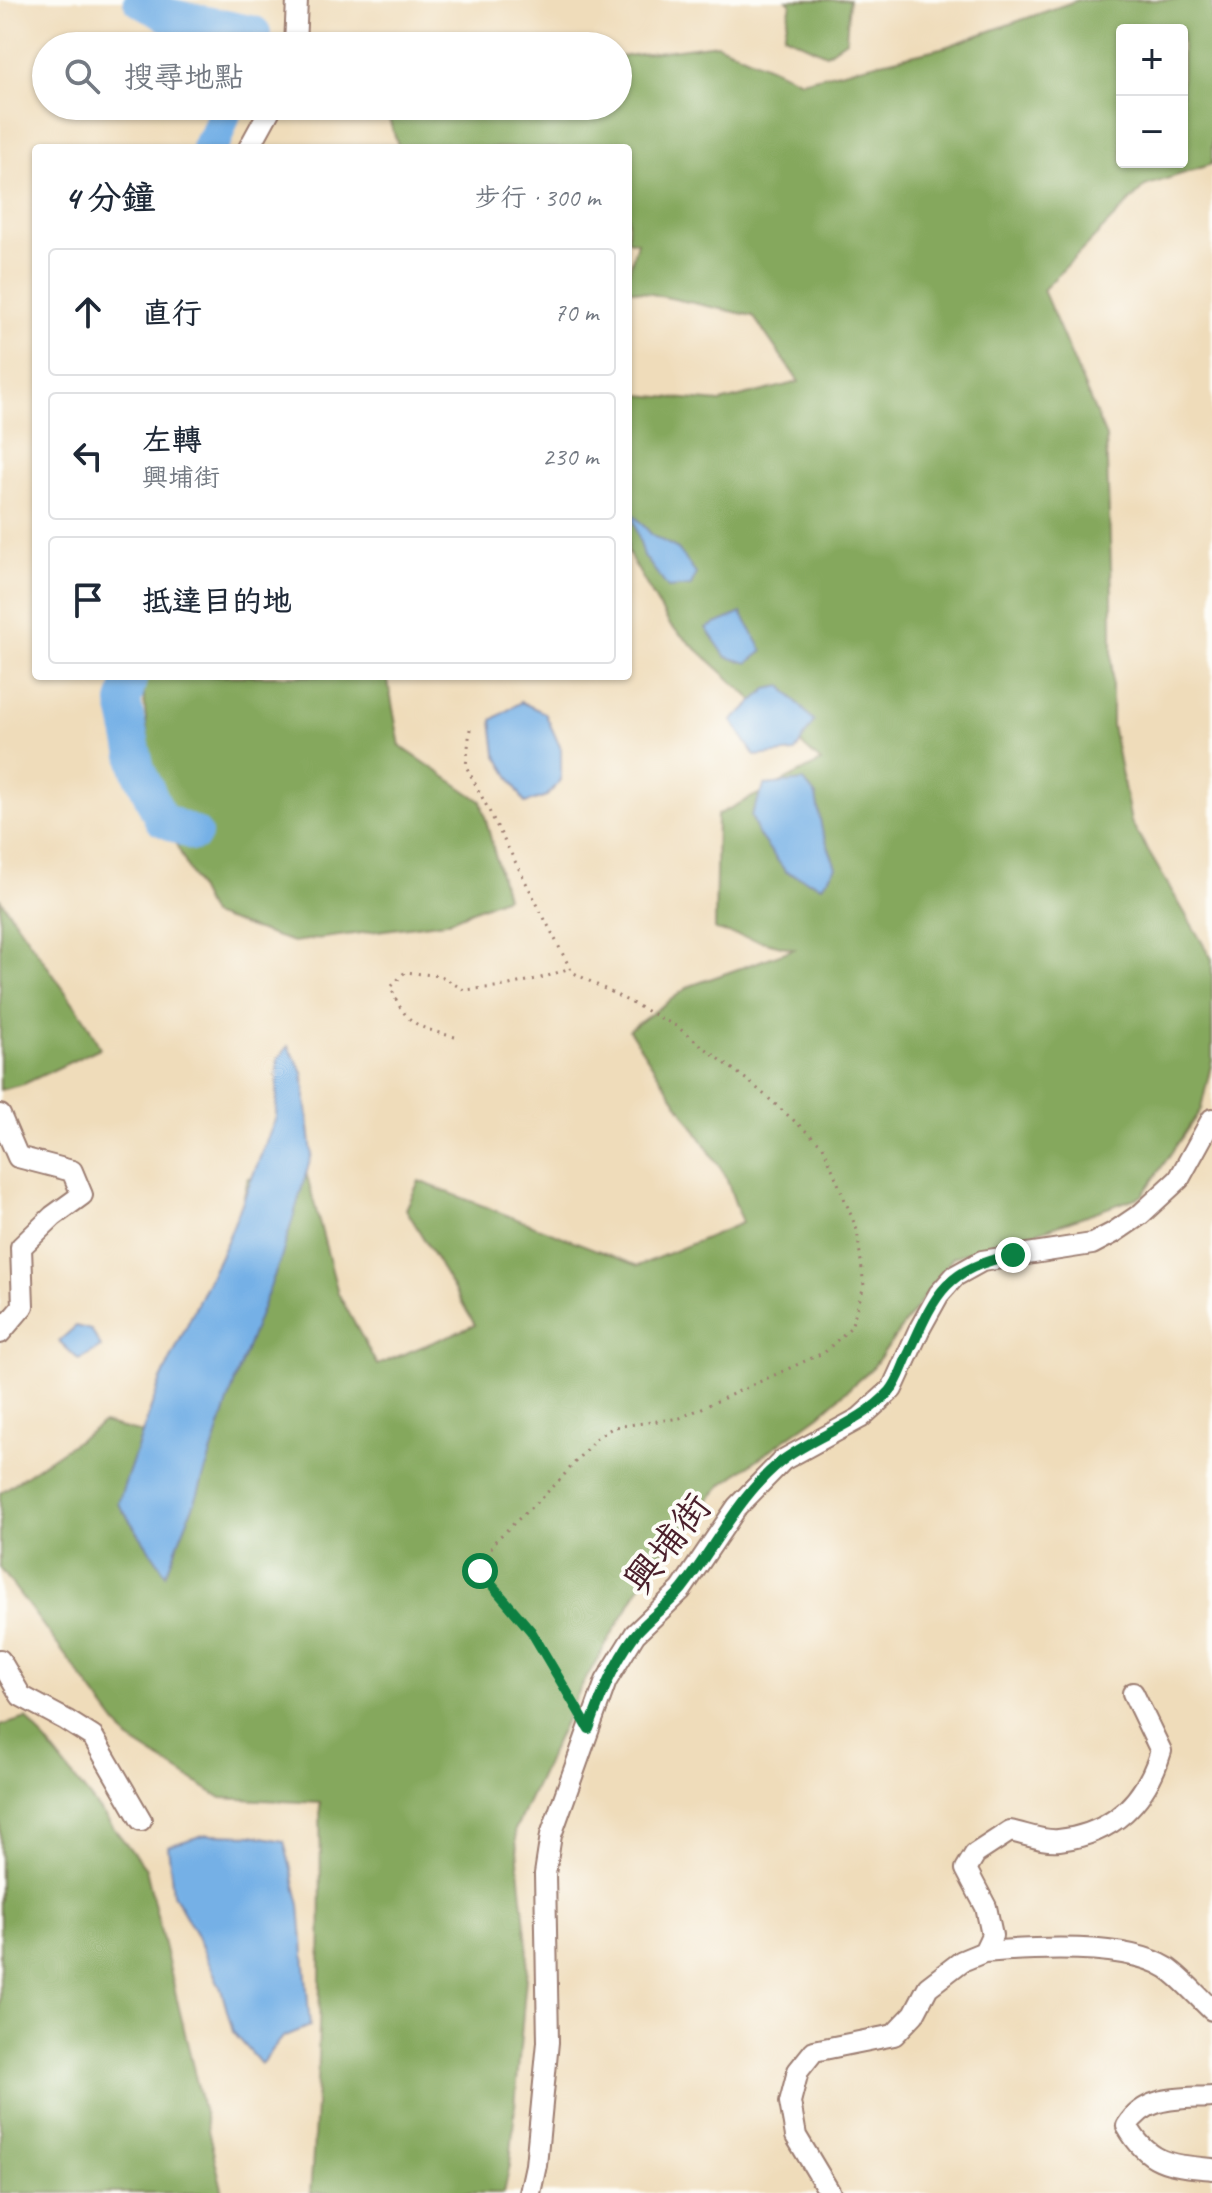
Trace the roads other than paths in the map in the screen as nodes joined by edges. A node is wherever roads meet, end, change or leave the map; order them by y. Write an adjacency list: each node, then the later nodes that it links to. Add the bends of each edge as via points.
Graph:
1 (297, 0): 2 (street)
2 (296, 32)
3 (264, 120): 4 (street)
4 (251, 144)
5 (0, 1115): 7 (street, via 18,1157 72,1171 82,1195 21,1247 23,1306)
6 (1212, 1119): 15 (street, 興埔街, via 1179,1179 1113,1233 1092,1244 982,1261 955,1276 939,1294 892,1389 860,1418 783,1460 737,1507 681,1590 635,1634 606,1681 551,1835 545,1874 548,2042)
7 (0, 1333)
8 (0, 1660): 10 (street, via 21,1696 93,1737)
9 (1133, 1693): 11 (street, via 1161,1751 1153,1777 1129,1811 1089,1833 1057,1841 1010,1831 975,1854 966,1869 986,1907 992,1935)
10 (141, 1820)
11 (984, 1952): 12 (street, via 1083,1948 1144,1958 1167,1968); 16 (street, via 962,1961 928,1987 914,2014 894,2035 814,2051 798,2071 790,2102 796,2136)
12 (1212, 2010)
13 (1212, 2097): 14 (street, via 1157,2101 1135,2113 1127,2126 1136,2142 1165,2164)
14 (1212, 2169)
15 (530, 2193)
16 (830, 2193)

